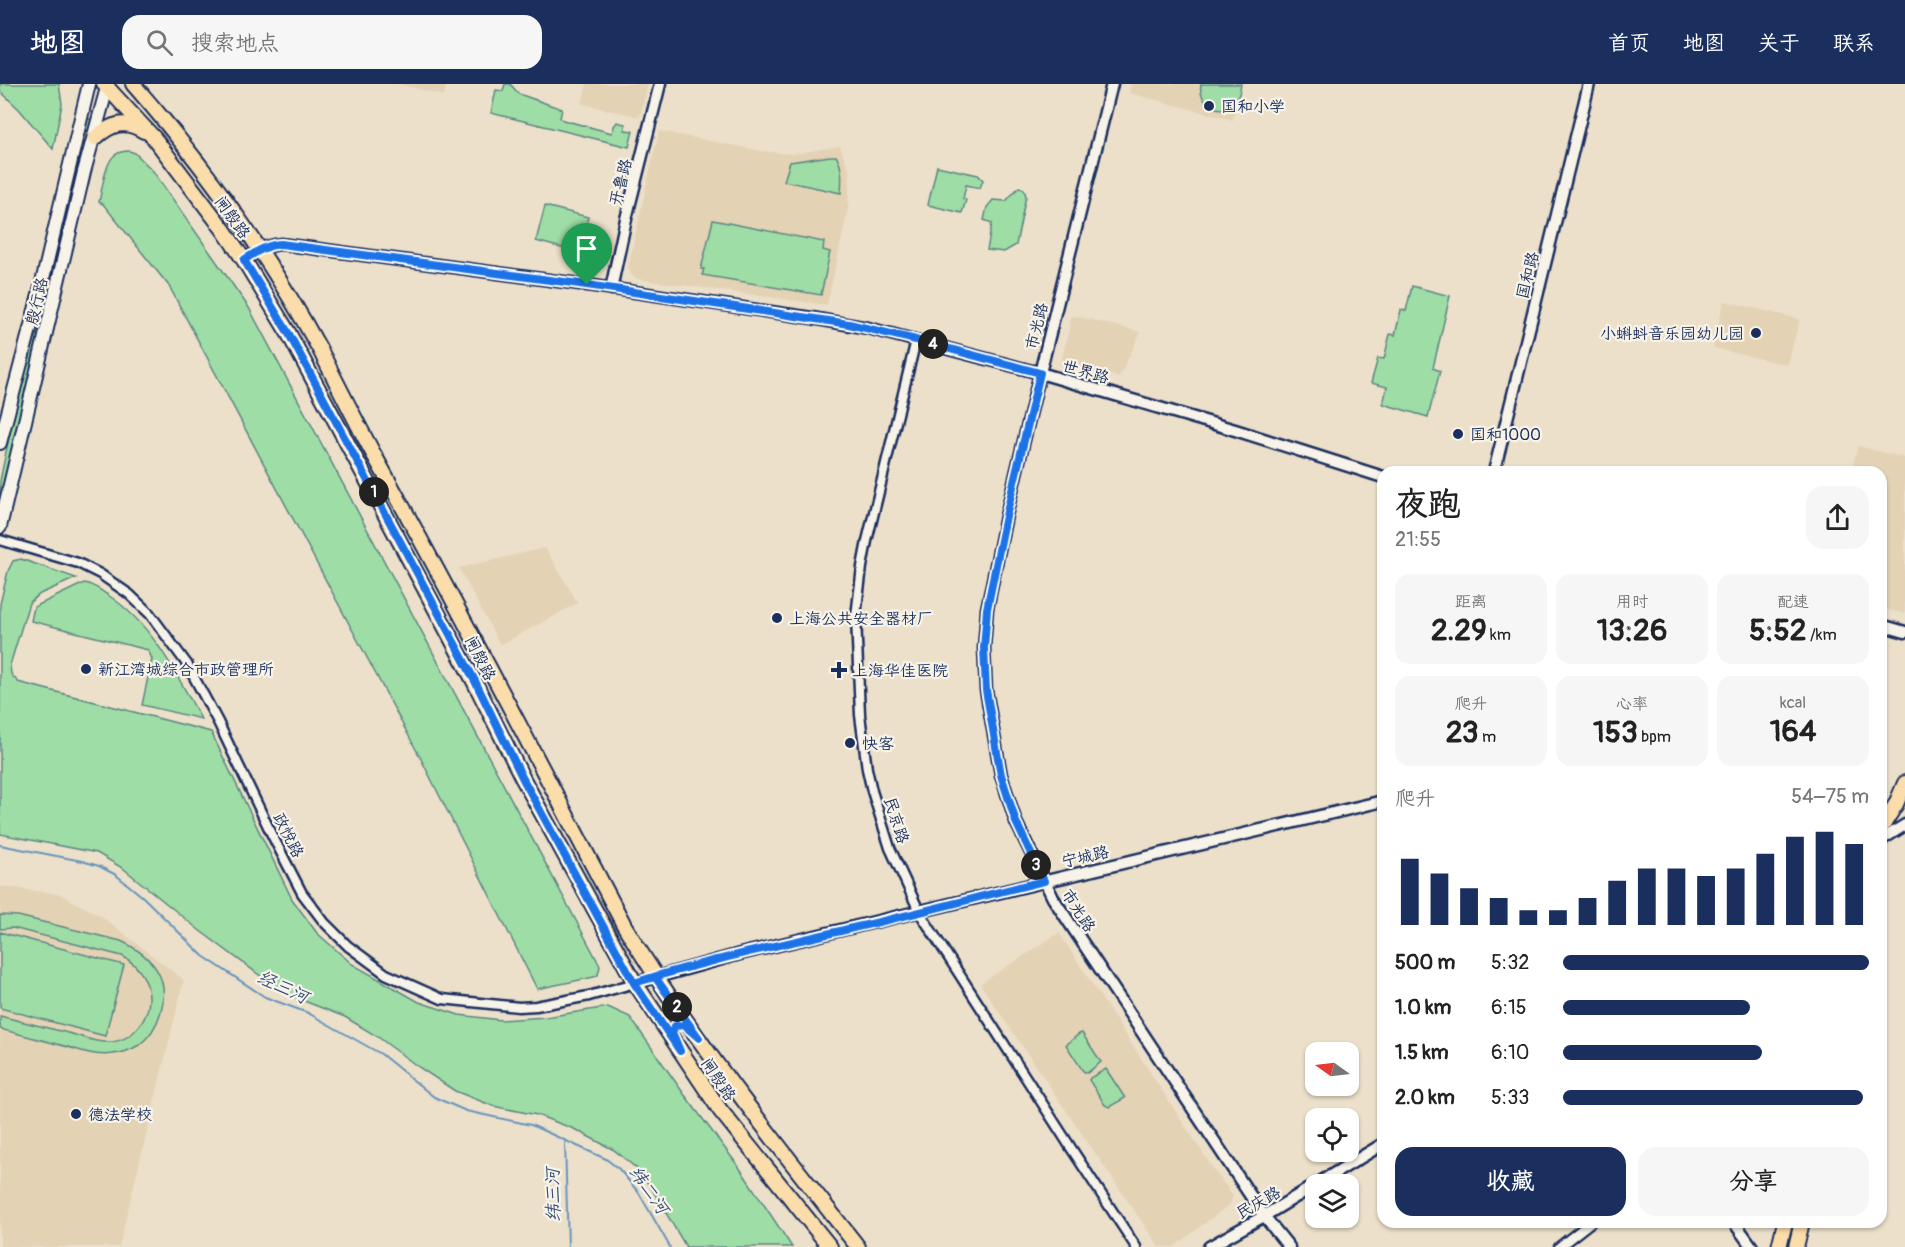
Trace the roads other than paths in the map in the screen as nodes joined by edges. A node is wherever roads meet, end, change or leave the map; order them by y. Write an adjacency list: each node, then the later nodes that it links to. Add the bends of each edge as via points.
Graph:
1 (89, 84): 14 (main road, 殷行路)
2 (133, 84): 9 (main road, 闸殷路, via 189,151)
3 (660, 84): 11 (street, 开鲁路)
4 (1112, 84): 13 (street, 市光路)
5 (1589, 84): 15 (street, 国和路)
6 (107, 85): 7 (main road, 殷行路); 8 (main road, 闸殷路)
7 (95, 138): 8 (main road, via 106,128 124,124); 17 (main road, 殷行路)
8 (154, 138): 10 (main road, 闸殷路)
9 (259, 250): 10 (street, 世界路); 11 (street, 世界路, via 281,244); 28 (main road, 闸殷路, via 318,347)
10 (244, 260): 29 (main road, 闸殷路, via 289,334)
11 (611, 289): 12 (street, 世界路, via 820,319)
12 (916, 340): 13 (street, 世界路); 27 (street, 民京路, via 867,541 856,616 860,715 867,768 881,824)
13 (1040, 373): 16 (street, 世界路); 26 (street, 市光路, via 987,609 984,648 986,690 1001,775 1016,822)
14 (0, 443)
15 (1495, 466)
16 (1377, 475)
17 (0, 527)
18 (0, 540): 31 (street, 政悦路, via 100,574 150,614 187,664 302,893 324,922 386,974 442,999 519,1007 589,996)
19 (1887, 627): 20 (street)
20 (1905, 632)
21 (1905, 783): 23 (main road)
22 (1377, 802): 26 (street, 宁城路)
23 (1887, 818)
24 (1905, 825): 25 (street)
25 (1887, 836)
26 (1044, 881): 27 (street, 宁城路); 35 (street, 市光路)
27 (920, 913): 30 (street, 宁城路); 42 (street, 民京路)
28 (618, 914): 29 (main road, via 618,928); 30 (main road, 闸殷路)
29 (606, 931): 31 (main road, 闸殷路)
30 (655, 977): 31 (street, 宁城路); 32 (main road, 闸殷路)
31 (634, 983): 33 (main road, 闸殷路)
32 (699, 1038): 33 (main road, via 684,1025 675,1026 672,1032); 41 (main road, 闸殷路)
33 (680, 1051): 40 (main road, 闸殷路, via 720,1110)
34 (1377, 1148): 35 (street, 民庆路)
35 (1264, 1216): 43 (street, 民庆路); 44 (street, 市光路)
36 (1583, 1228): 45 (street)
37 (1738, 1228): 46 (street)
38 (1784, 1228): 47 (main road)
39 (1801, 1228): 48 (main road)
40 (830, 1247)
41 (858, 1247)
42 (1136, 1247)
43 (1209, 1247)
44 (1289, 1247)
45 (1558, 1247)
46 (1752, 1247)
47 (1779, 1247)
48 (1796, 1247)

